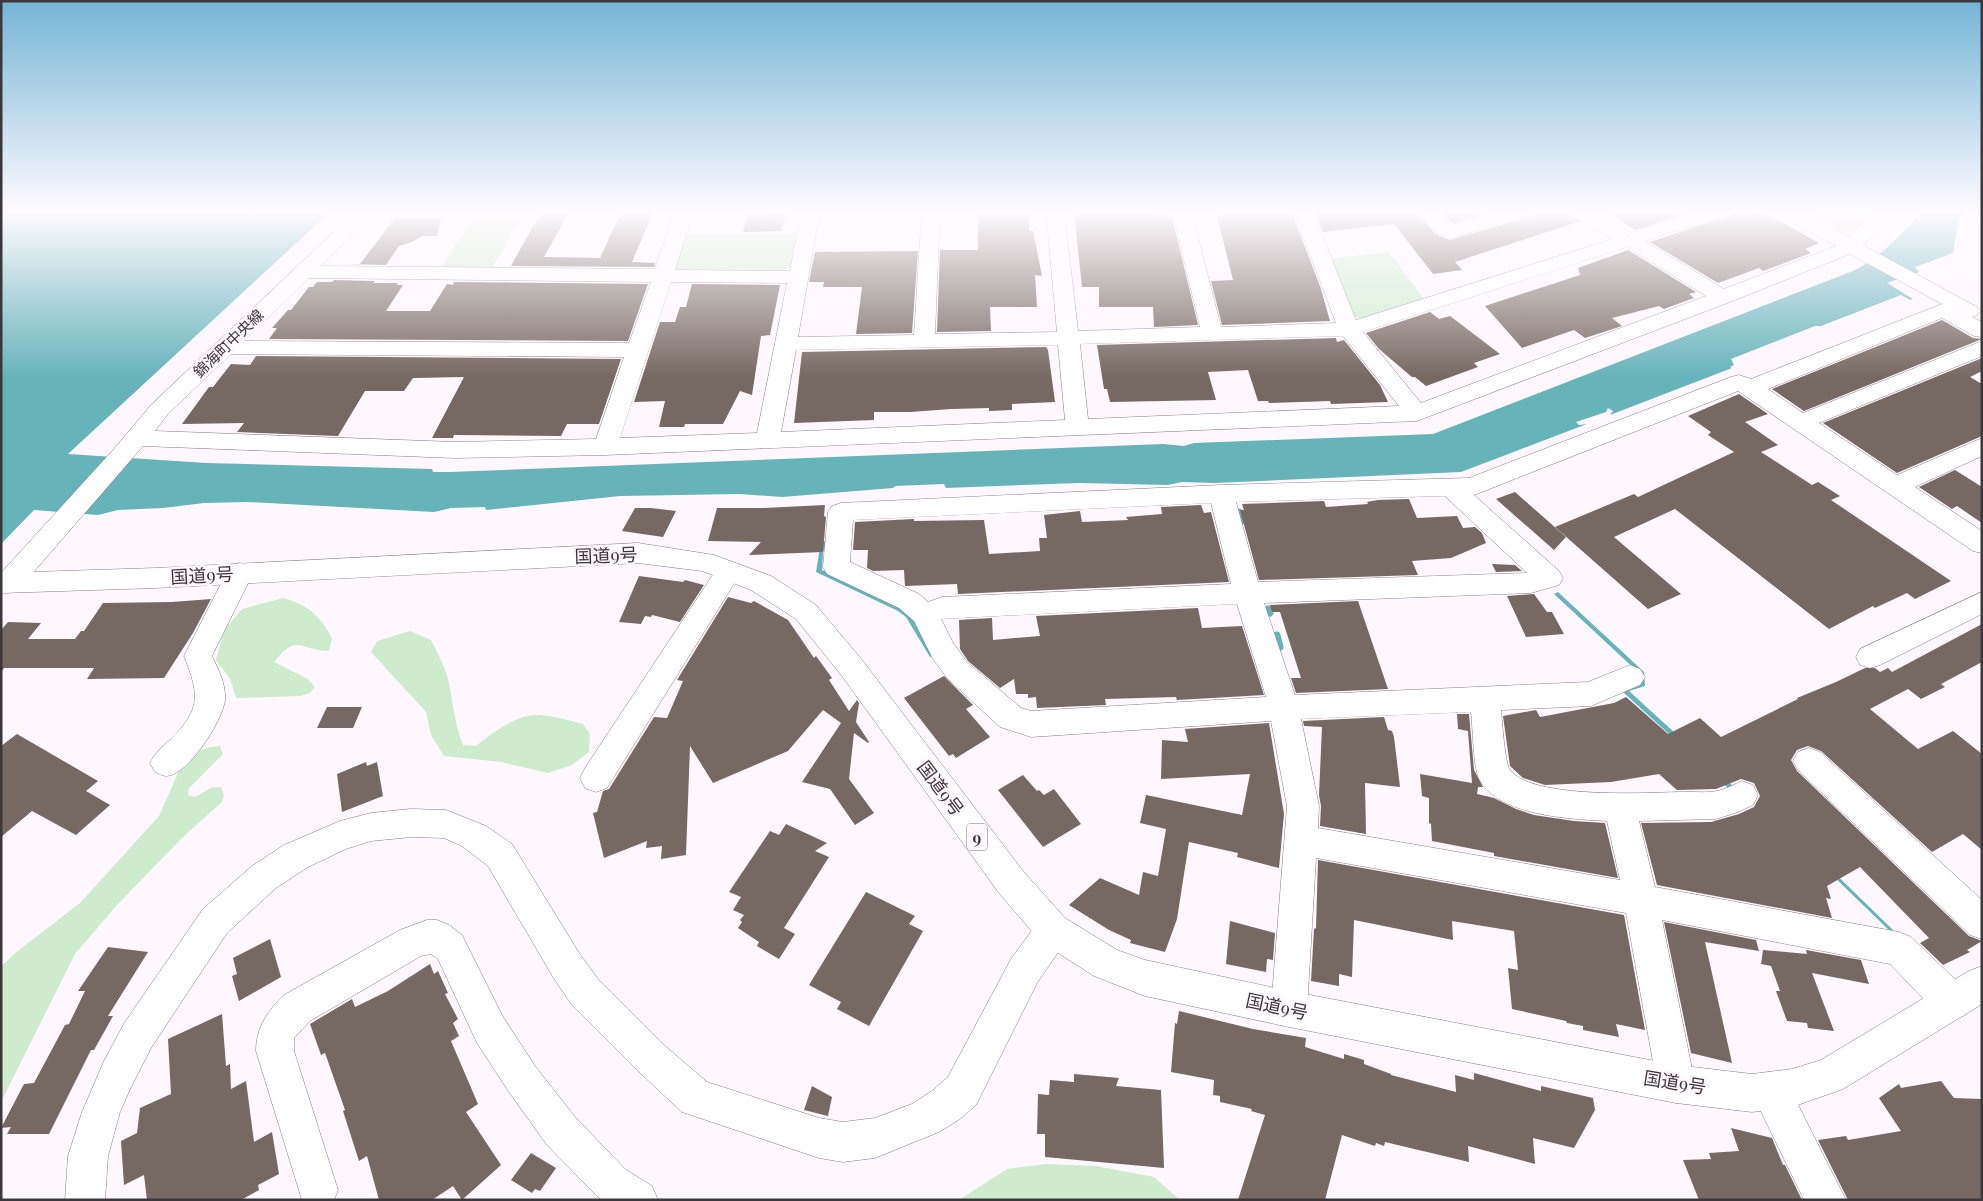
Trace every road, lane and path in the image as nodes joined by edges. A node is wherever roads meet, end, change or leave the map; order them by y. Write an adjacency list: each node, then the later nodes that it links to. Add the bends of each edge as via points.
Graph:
1 (307, 266): 12 (main road, 錦海町中央線)
2 (667, 266): 13 (main road)
3 (800, 266): 14 (main road)
4 (928, 266): 21 (main road)
5 (1061, 266): 20 (main road)
6 (1195, 266): 19 (main road)
7 (1324, 266): 17 (main road)
8 (1547, 266): 17 (main road)
9 (1671, 266): 15 (main road)
10 (1814, 266): 15 (main road)
11 (1890, 266): 16 (main road)
12 (301, 272): 13 (main road); 23 (main road, 錦海町中央線)
13 (663, 277): 14 (main road); 25 (main road)
14 (798, 277): 22 (main road)
15 (1723, 298): 27 (main road)
16 (1982, 317)
17 (1349, 329): 19 (main road); 27 (main road)
18 (1982, 331): 26 (main road, via 1943,310)
19 (1212, 333): 20 (main road)
20 (1068, 338): 21 (main road); 29 (main road)
21 (924, 341): 22 (main road)
22 (787, 344): 30 (main road)
23 (224, 347): 25 (main road); 32 (main road, 錦海町中央線, via 160,410)
24 (1982, 348): 28 (main road)
25 (638, 350): 33 (main road)
26 (1750, 388): 28 (main road); 35 (main road, via 1739,382 1472,487)
27 (1418, 413): 29 (main road)
28 (1801, 422): 34 (main road)
29 (1077, 427): 30 (main road)
30 (768, 440): 33 (main road)
31 (1982, 446): 34 (main road)
32 (129, 447): 33 (main road, via 455,450); 40 (main road, 錦海町中央線)
33 (605, 447)
34 (1895, 486): 37 (main road)
35 (1451, 488): 36 (main road); 41 (main road, via 1549,578 1531,584)
36 (1221, 494): 41 (main road); 43 (main road, via 841,512 836,567 909,601)
37 (1982, 544)
38 (729, 571): 39 (main road, 国道9号 / 9, via 705,562 638,552); 50 (main road); 56 (main road, 国道9号 / 9, via 761,583 806,612 852,668 1011,882)
39 (240, 573): 40 (main road, 国道9号 / 9); 49 (main road, via 198,656 210,688 203,725 189,743)
40 (5, 583)
41 (1247, 593): 43 (main road, via 942,608); 47 (main road)
42 (1982, 602): 44 (main road)
43 (924, 614): 47 (main road, via 956,670 1011,718 1031,724)
44 (1870, 657)
45 (1630, 677): 46 (main road, via 1591,694)
46 (1485, 698): 47 (main road); 52 (main road, via 1493,774 1498,782 1519,793 1572,806)
47 (1284, 708): 53 (main road, via 1302,806)
48 (1809, 761): 55 (main road)
49 (166, 763)
50 (596, 778)
51 (1742, 795): 52 (main road, via 1723,804)
52 (1620, 808): 54 (main road)
53 (1300, 840): 54 (main road); 58 (main road)
54 (1641, 900): 57 (main road, via 1899,949); 59 (main road)
55 (1982, 923)
56 (1053, 930): 58 (main road, 国道9号 / 9, via 1107,964 1145,978); 62 (main road, via 1024,971 962,1091 925,1118 875,1138 843,1142 818,1138 696,1098 585,992 500,855 474,836 446,824 371,827 340,836 296,856 264,877 216,921 138,1035 117,1074 88,1156)
57 (1972, 993): 60 (main road, 国道9号 / 9, via 1830,1076)
58 (1289, 1009): 59 (main road, 国道9号 / 9)
59 (1676, 1084): 60 (main road, 国道9号 / 9, via 1752,1093)
60 (1770, 1091): 64 (main road)
61 (313, 1197): 63 (main road, via 275,1051 276,1030 297,1008 412,942 437,937 450,947 490,1030 561,1132 611,1183)
62 (85, 1200)
63 (638, 1200)
64 (1826, 1200)

